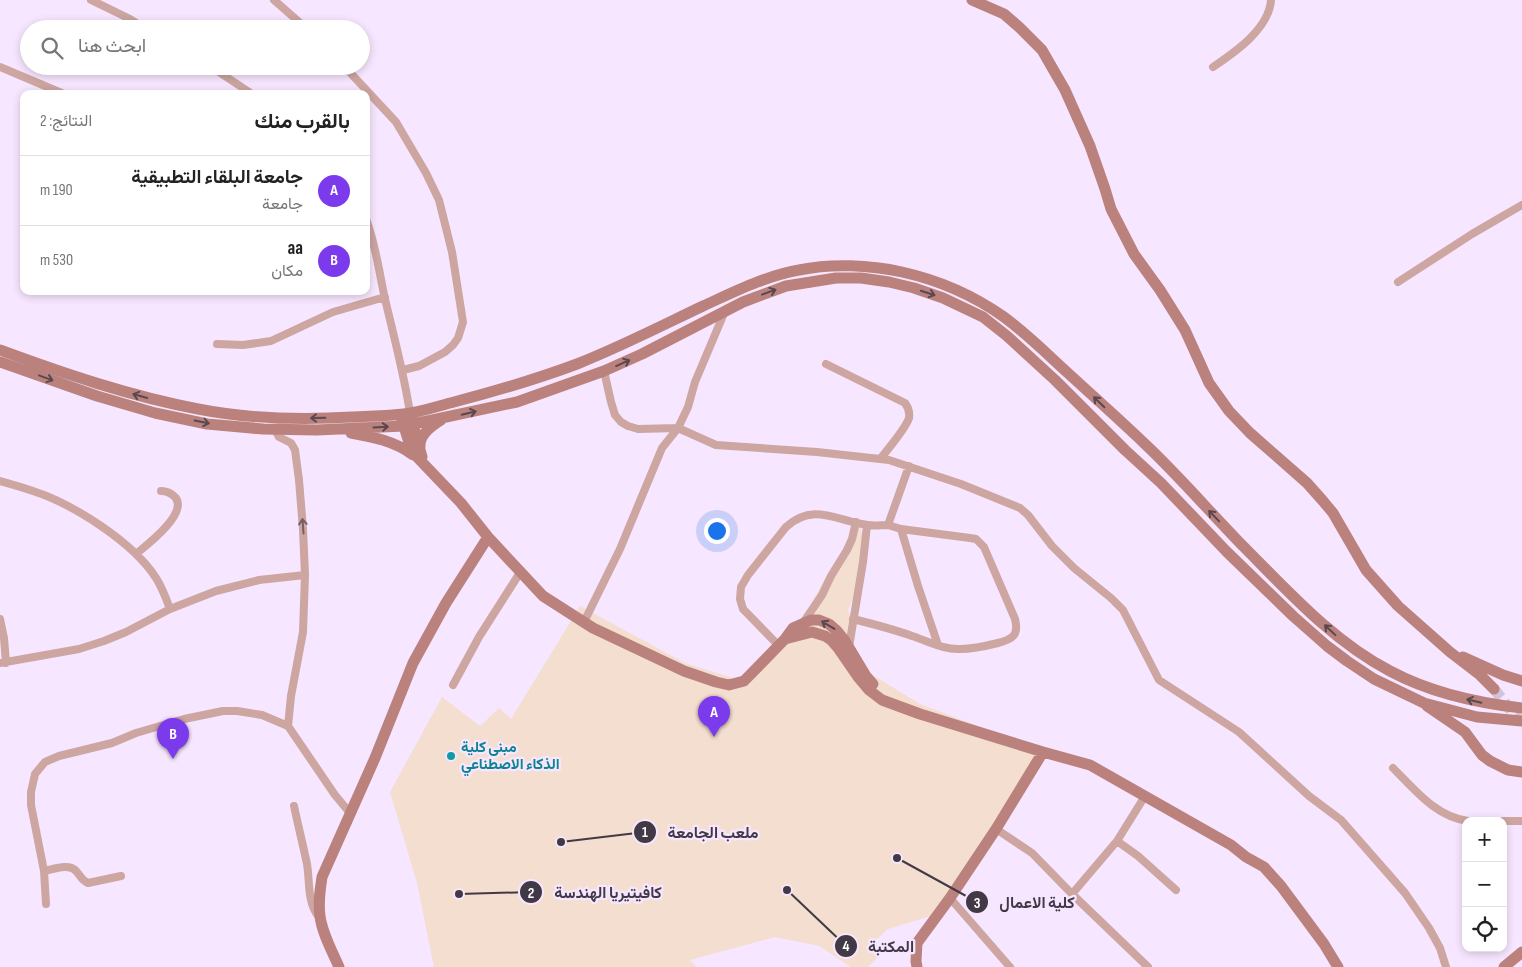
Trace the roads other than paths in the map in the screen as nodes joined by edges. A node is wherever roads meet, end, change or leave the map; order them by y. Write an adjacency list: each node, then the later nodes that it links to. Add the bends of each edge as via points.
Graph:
1 (91, 0): 5 (street)
2 (274, 0): 6 (street)
3 (1271, 0): 8 (street, via 1269,12 1255,32 1238,50)
4 (975, 1): 56 (main road, via 1004,14 1042,50 1065,90 1090,146 1111,208 1134,254 1185,330 1218,396 1250,433 1324,501 1378,585)
5 (131, 20)
6 (297, 20)
7 (0, 66): 9 (street)
8 (1213, 67)
9 (20, 75)
10 (21, 75): 13 (street)
11 (224, 75): 14 (street)
12 (352, 75): 15 (street)
13 (55, 90)
14 (246, 90)
15 (366, 90)
16 (370, 94): 26 (street, via 396,122 439,200 452,252 462,322 454,345 419,366)
17 (1522, 205): 19 (street)
18 (370, 229): 20 (street)
19 (1398, 282)
20 (385, 297): 22 (street, via 333,312 271,340 243,345); 26 (street)
21 (725, 311): 27 (main road, one-way to 21); 30 (street); 38 (main road, one-way to 38, via 786,286 836,278 889,282 943,298 983,317 1007,336)
22 (217, 344)
23 (0, 350): 28 (main road, one-way to 23, via 262,418 202,410 76,378)
24 (0, 362): 31 (main road, one-way to 31, via 155,413 207,424)
25 (826, 364): 34 (street, via 905,402 909,417)
26 (403, 370): 28 (street)
27 (604, 371): 29 (main road, one-way to 27, via 517,402); 30 (street, via 615,415 621,422 638,429)
28 (407, 419): 29 (main road); 32 (main road, one-way to 28); 33 (main road, via 410,446); 36 (main road, one-way to 28, via 1082,385 1006,319 953,288 882,268 828,266 767,279 572,366)
29 (442, 419): 33 (main road, via 423,435 419,442)
30 (678, 428): 34 (street, via 716,445); 51 (street, via 662,448 620,549)
31 (275, 430): 32 (main road); 47 (street, one-way to 31, via 297,458 291,443 279,437)
32 (335, 430): 33 (main road, via 387,441)
33 (419, 455): 44 (main road)
34 (881, 458): 35 (street)
35 (909, 466): 42 (street); 92 (street, via 1009,503 1028,515 1052,546 1123,610 1159,680 1239,732 1309,796 1341,820 1405,893 1429,928)
36 (1171, 471): 38 (main road); 63 (main road, one-way to 36, via 1478,702 1417,684 1360,654 1294,596)
37 (0, 481): 45 (street, via 34,491 69,507)
38 (1161, 483): 62 (main road, via 1227,552 1327,646 1374,680)
39 (161, 491): 45 (street, via 175,497 177,511 165,528)
40 (856, 522): 41 (street); 52 (street, via 848,550); 53 (street, via 818,513 794,520 748,575 741,587 743,609)
41 (867, 525): 42 (street); 50 (street)
42 (888, 525): 43 (street)
43 (902, 529): 54 (street); 54 (street, via 980,542 1016,622 1015,634 1008,640 959,650)
44 (488, 537): 46 (main road); 73 (main road, via 446,602 413,663)
45 (136, 554): 48 (street, via 156,576)
46 (521, 571): 51 (main road, via 543,596); 59 (street)
47 (305, 575): 48 (street, via 249,582); 66 (street, via 303,632)
48 (170, 609): 57 (street, via 126,632 79,649)
49 (0, 619): 57 (street, via 4,638)
50 (853, 619): 54 (street); 55 (street)
51 (584, 622): 53 (main road, via 684,672 729,685 744,681)
52 (803, 623): 53 (main road, via 793,628); 55 (main road, one-way to 52, via 829,624 819,620)
53 (782, 642): 61 (main road, via 812,632 825,636 869,690 882,700)
54 (938, 645)
55 (849, 648): 61 (main road, via 866,676)
56 (1450, 652): 58 (main road); 60 (main road)
57 (3, 662)
58 (1522, 681)
59 (453, 685)
60 (1494, 689)
61 (892, 702): 68 (main road, via 920,714)
62 (1424, 702): 64 (main road); 67 (main road)
63 (1522, 708)
64 (1477, 717): 65 (main road); 67 (main road, via 1471,726)
65 (1522, 721)
66 (288, 726): 73 (street); 79 (street, via 262,715 223,711 136,733 45,762 35,774 31,792)
67 (1471, 738): 70 (main road, via 1490,761 1508,770)
68 (1043, 752): 71 (main road, via 1090,765); 77 (main road)
69 (1393, 768): 74 (street, via 1437,809)
70 (1522, 772)
71 (1144, 796): 78 (street); 91 (main road, via 1264,867)
72 (294, 806): 85 (street, via 307,865 310,898)
73 (350, 813): 85 (main road, via 322,877)
74 (1462, 820)
75 (1507, 821): 76 (street)
76 (1522, 821)
77 (996, 829): 82 (street, via 1032,853); 83 (main road)
78 (1117, 841): 81 (street); 82 (street)
79 (44, 871): 80 (street, via 69,867 88,883); 84 (street)
80 (121, 876)
81 (1176, 890)
82 (1072, 894): 90 (street)
83 (950, 898): 88 (main road, via 917,943); 89 (street)
84 (46, 904)
85 (320, 918): 87 (main road)
86 (1522, 952): 93 (main road)
87 (340, 967)
88 (918, 967)
89 (1010, 967)
90 (1148, 967)
91 (1338, 967)
92 (1446, 967)
93 (1504, 967)

